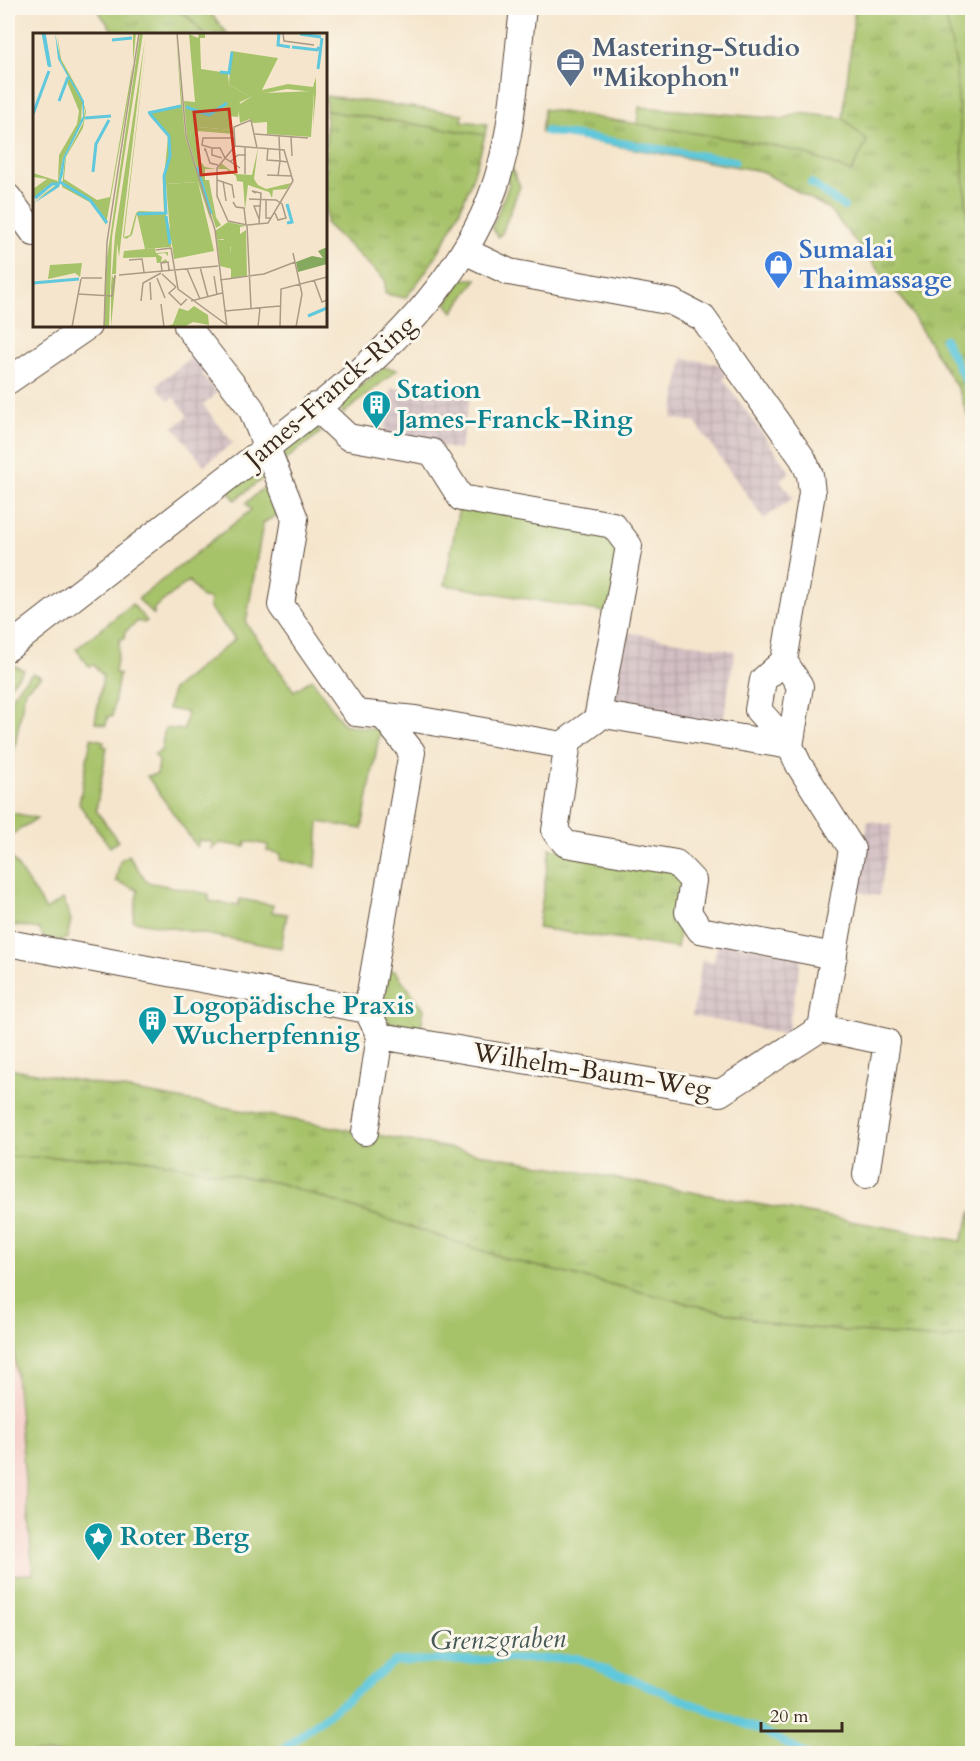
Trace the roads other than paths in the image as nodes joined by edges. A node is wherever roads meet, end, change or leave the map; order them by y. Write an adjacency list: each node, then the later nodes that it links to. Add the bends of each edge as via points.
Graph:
1 (523, 8): 4 (street, James-Franck-Ring, via 502,160 484,214)
2 (10, 206): 3 (street)
3 (33, 232)
4 (465, 251): 8 (street, James-Franck-Ring, via 423,311 366,367); 11 (street, via 509,272 672,302 703,318 798,452 810,475 812,493)
5 (87, 327): 7 (street)
6 (188, 327): 9 (street, via 251,408)
7 (8, 381)
8 (315, 406): 9 (street, James-Franck-Ring); 12 (street, via 348,437 432,452 461,498 613,525 629,546)
9 (268, 446): 10 (street, James-Franck-Ring); 13 (street, via 295,519 281,605 356,713)
10 (8, 648)
11 (784, 661): 15 (street, via 800,686); 15 (street, via 763,680 758,710)
12 (598, 714): 14 (street, via 596,720); 15 (street)
13 (385, 718): 14 (street, via 415,718 562,745); 18 (street, via 412,752)
14 (568, 742): 17 (street, via 555,831 566,844 676,863 693,881 688,912 700,930)
15 (790, 746): 17 (street, via 852,849)
16 (8, 943): 18 (street)
17 (834, 956): 19 (street)
18 (367, 1010): 20 (street)
19 (821, 1028): 20 (street, Wilhelm-Baum-Weg, via 720,1093); 22 (street, via 887,1042)
20 (380, 1036): 21 (street)
21 (365, 1132)
22 (866, 1175)

